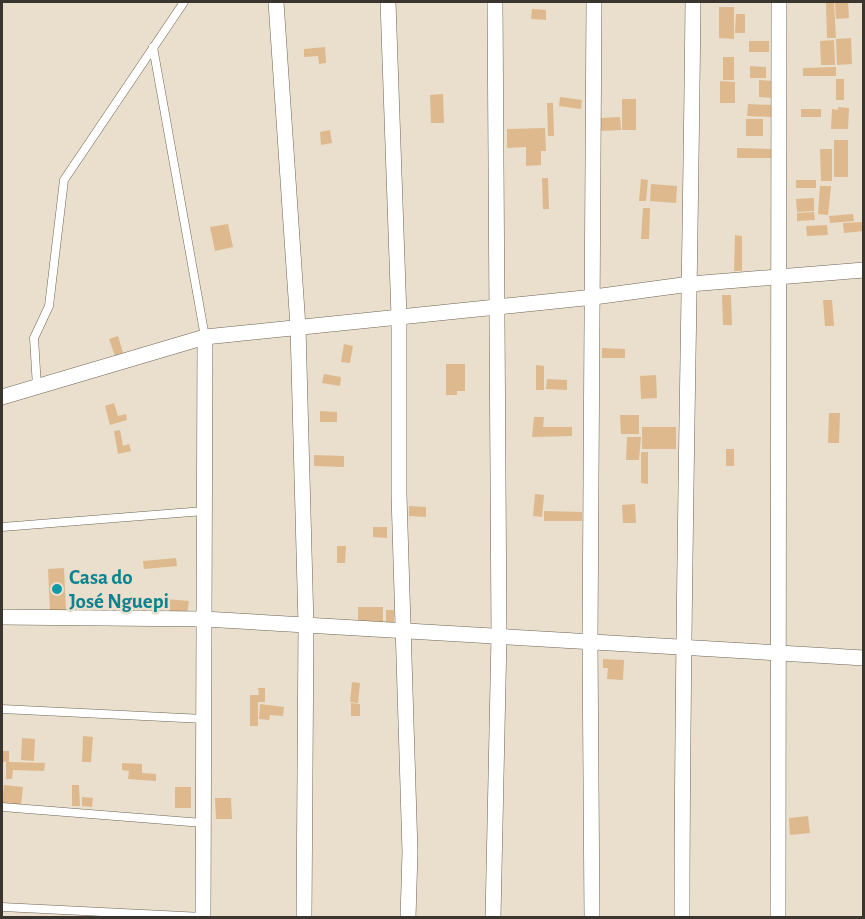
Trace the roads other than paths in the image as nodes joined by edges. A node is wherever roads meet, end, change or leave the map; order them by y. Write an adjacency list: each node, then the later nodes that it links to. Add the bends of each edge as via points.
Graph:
1 (184, 2): 8 (lane)
2 (276, 2): 15 (street)
3 (388, 2): 14 (street)
4 (495, 2): 13 (street)
5 (594, 2): 12 (street)
6 (693, 2): 11 (street)
7 (779, 2): 10 (street)
8 (153, 47): 16 (lane); 17 (lane, via 64,180 49,306 34,338)
9 (864, 270): 10 (street)
10 (779, 278): 11 (street); 28 (street)
11 (690, 284): 12 (street); 27 (street)
12 (594, 297): 13 (street); 26 (street)
13 (496, 307): 14 (street); 25 (street)
14 (399, 317): 15 (street); 24 (street)
15 (298, 327): 16 (street); 23 (street)
16 (205, 337): 17 (street); 19 (street)
17 (37, 387): 18 (street)
18 (2, 397)
19 (204, 511): 20 (lane); 22 (street)
20 (2, 527)
21 (2, 617): 22 (street)
22 (204, 619): 23 (street); 31 (street)
23 (306, 625): 24 (street); 36 (street)
24 (404, 631): 25 (street); 37 (street)
25 (499, 636): 26 (street); 38 (street)
26 (590, 642): 27 (street); 39 (street)
27 (682, 646): 28 (street); 40 (street)
28 (778, 653): 29 (street); 41 (street)
29 (864, 658)
30 (2, 709): 31 (lane)
31 (204, 718): 33 (street)
32 (2, 807): 33 (lane)
33 (203, 823): 35 (street)
34 (2, 907): 35 (lane)
35 (203, 917)
36 (304, 918)
37 (408, 918)
38 (493, 918)
39 (592, 918)
40 (682, 918)
41 (778, 918)

